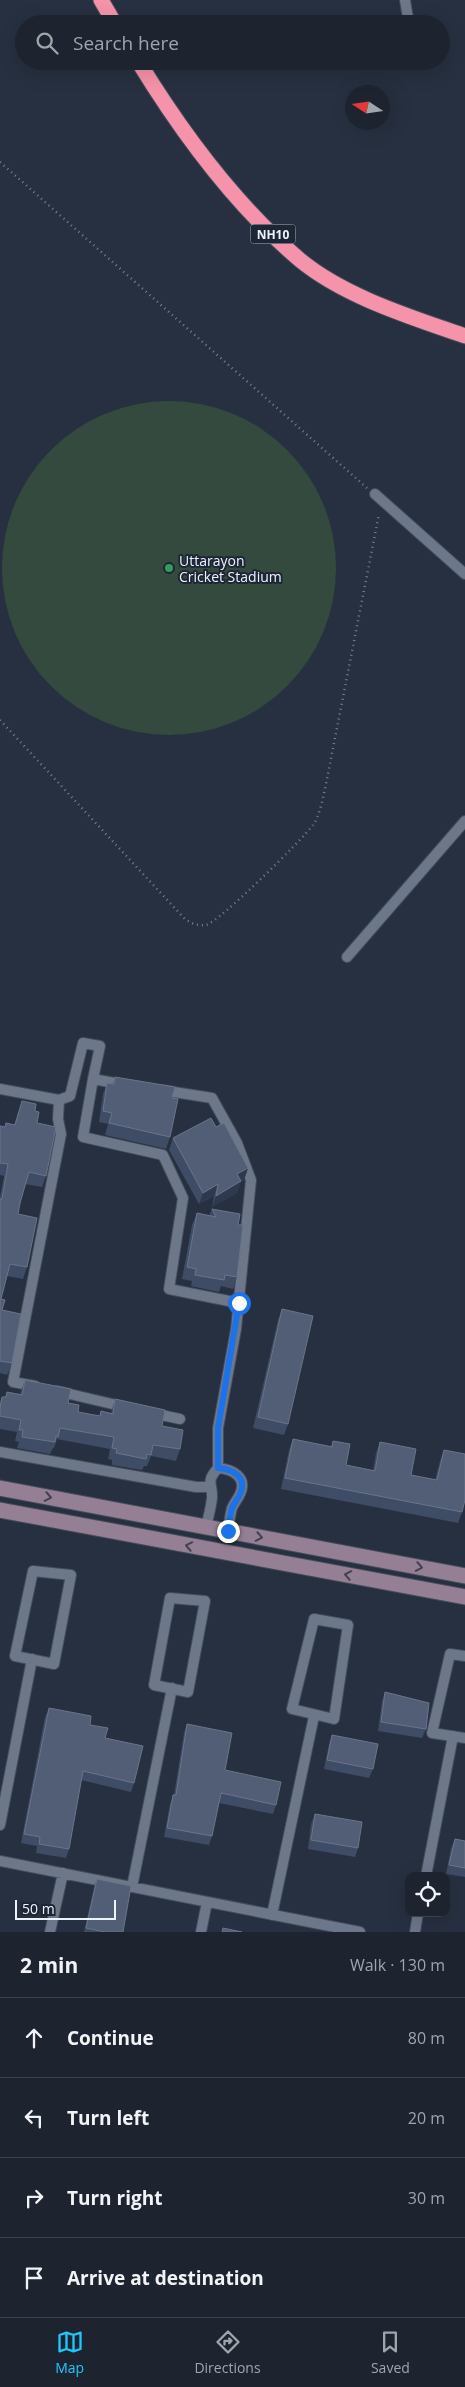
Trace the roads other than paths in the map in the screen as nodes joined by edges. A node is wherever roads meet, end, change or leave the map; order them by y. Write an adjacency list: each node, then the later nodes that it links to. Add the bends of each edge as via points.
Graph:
1 (101, 0): 3 (highway)
2 (405, 0): 4 (street)
3 (110, 15)
4 (408, 15)
5 (144, 70): 6 (highway, NH10, via 181,129 219,176 301,261 349,290 402,314)
6 (465, 336)
7 (375, 494): 8 (street)
8 (465, 574)
9 (465, 821): 10 (street)
10 (347, 956)
11 (93, 1080): 13 (street, via 100,1046 83,1043 70,1096); 14 (street, via 212,1098 237,1143 251,1180); 14 (street, via 83,1137 163,1156 183,1198 169,1289)
12 (0, 1089): 13 (street)
13 (59, 1100): 15 (street, via 61,1134 14,1382)
14 (239, 1303): 17 (street, via 218,1428)
15 (180, 1419)
16 (0, 1452): 18 (street)
17 (218, 1468): 18 (street, via 211,1476); 22 (street, via 231,1469 242,1482 242,1492 232,1507)
18 (209, 1487): 21 (street, via 212,1496)
19 (0, 1488): 21 (street, one-way to 21)
20 (0, 1510): 24 (street, one-way to 20)
21 (206, 1527): 22 (street)
22 (228, 1531): 23 (street, one-way to 23)
23 (465, 1576)
24 (465, 1597)
25 (465, 1656): 29 (street, via 450,1654 432,1734)
26 (32, 1659): 26 (street, via 54,1664 71,1575 33,1571 15,1656); 31 (street)
27 (172, 1688): 27 (street, via 188,1692 205,1601 170,1598 154,1685); 35 (street)
28 (314, 1716): 28 (street, via 292,1709 314,1618 348,1626 334,1719); 37 (street)
29 (453, 1736): 30 (street); 33 (street)
30 (465, 1738)
31 (0, 1826)
32 (0, 1860): 34 (street)
33 (427, 1872)
34 (63, 1873): 35 (street); 40 (street)
35 (132, 1887): 36 (street)
36 (207, 1902): 37 (street); 41 (street)
37 (272, 1915): 39 (street)
38 (417, 1917): 43 (street)
39 (348, 1931): 42 (street)
40 (50, 1932)
41 (201, 1932)
42 (360, 1932)
43 (415, 1932)

